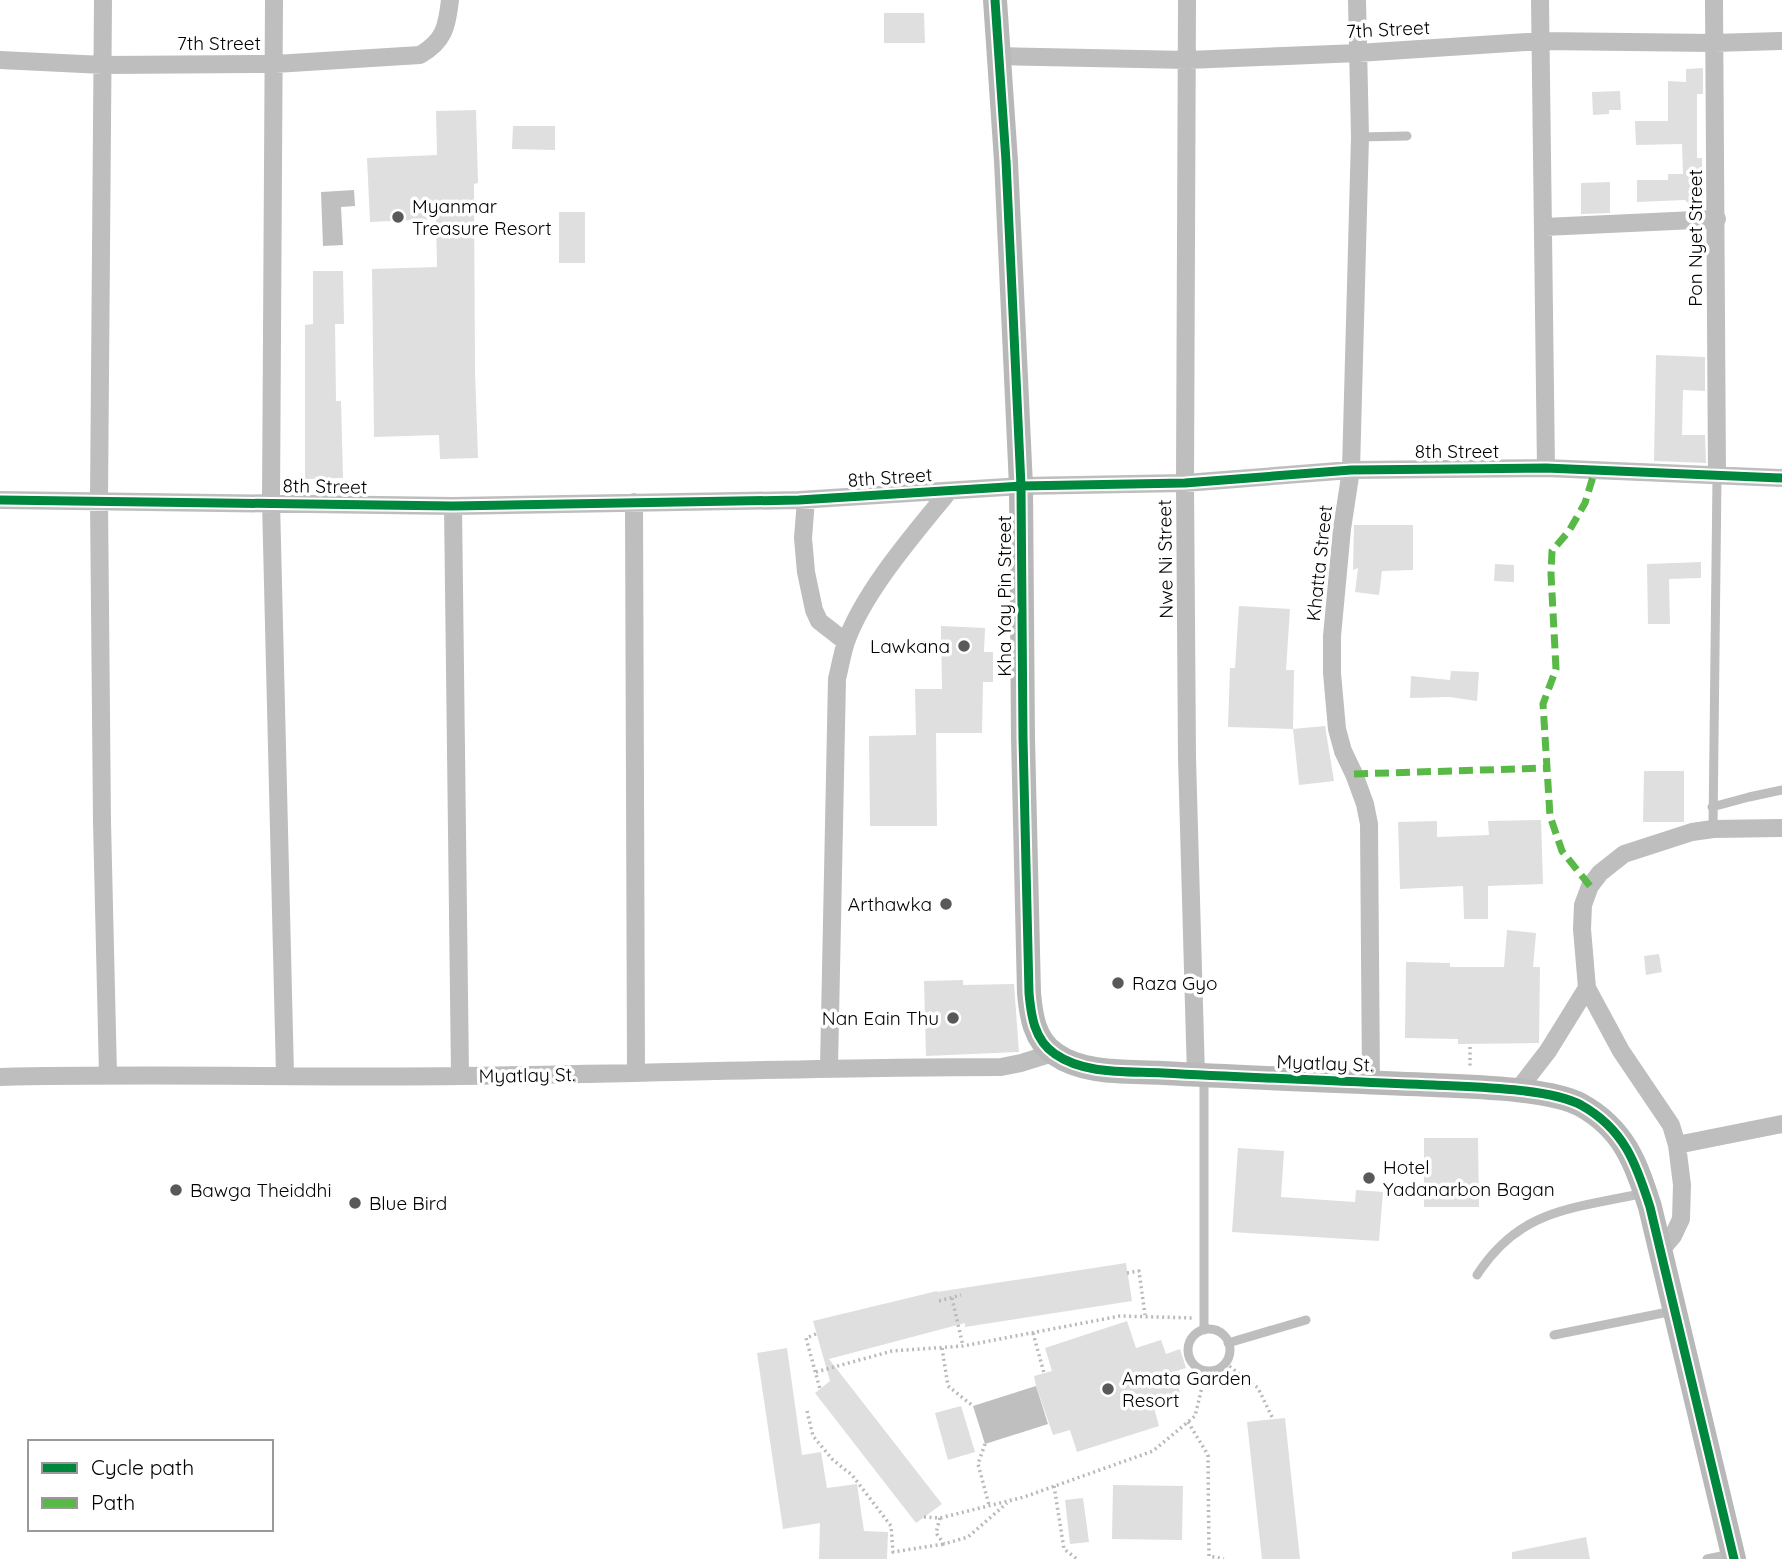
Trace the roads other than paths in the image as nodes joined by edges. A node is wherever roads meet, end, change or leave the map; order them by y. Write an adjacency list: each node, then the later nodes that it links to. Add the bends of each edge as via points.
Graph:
1 (103, 0): 17 (street)
2 (274, 0): 16 (street)
3 (450, 0): 16 (street, 7th Street, via 443,34 420,55)
4 (995, 0): 13 (street, Kha Yay Pin Street)
5 (1187, 0): 15 (street, Nwe Ni Street)
6 (1357, 0): 12 (street, Khatta Street)
7 (1540, 0): 9 (street)
8 (1714, 0): 11 (street, Pon Nyet Street)
9 (1542, 41): 11 (street, 7th Street); 12 (street, 7th Street); 21 (street)
10 (1782, 41): 11 (street, 7th Street)
11 (1714, 43): 20 (street, Pon Nyet Street)
12 (1357, 53): 15 (street, 7th Street); 19 (street, Khatta Street)
13 (997, 56): 15 (street, 7th Street); 27 (street, Kha Yay Pin Street)
14 (0, 60): 17 (street, 7th Street)
15 (1188, 60): 26 (street, Nwe Ni Street)
16 (275, 64): 17 (street, 7th Street); 32 (street)
17 (103, 65): 30 (street)
18 (1407, 136): 19 (lane)
19 (1360, 137): 23 (street, Khatta Street)
20 (1717, 219): 21 (street); 24 (street, Pon Nyet Street)
21 (1544, 227): 22 (street)
22 (1546, 468): 23 (street, 8th Street); 24 (street, 8th Street)
23 (1351, 470): 26 (street, 8th Street); 49 (street, Khatta Street, via 1332,636 1332,674 1337,729 1369,824)
24 (1717, 476): 25 (street, 8th Street); 37 (lane)
25 (1782, 478)
26 (1185, 483): 27 (street, 8th Street); 47 (street, Nwe Ni Street, via 1188,771)
27 (1021, 486): 28 (street, 8th Street); 41 (street, Kha Yay Pin Street, via 1029,993 1035,1026)
28 (949, 491): 31 (street, 8th Street); 35 (street, via 896,558)
29 (0, 500): 30 (street, 8th Street)
30 (99, 500): 32 (street, 8th Street); 44 (street)
31 (806, 500): 33 (street, 8th Street); 35 (street, via 803,538 814,610 819,621)
32 (271, 502): 34 (street, 8th Street); 45 (street)
33 (634, 502): 34 (street, 8th Street); 43 (street)
34 (453, 506): 46 (street)
35 (846, 642): 42 (street, via 837,679)
36 (1782, 790): 37 (lane)
37 (1712, 807): 39 (lane)
38 (1782, 828): 39 (street)
39 (1713, 829): 40 (street, via 1679,834 1624,854 1590,886 1581,918)
40 (1587, 988): 50 (street); 52 (street, via 1621,1051 1671,1125)
41 (1053, 1053): 42 (street, Myatlay St., via 1000,1067); 47 (street, Myatlay St., via 1099,1070)
42 (829, 1067): 43 (street, Myatlay St.)
43 (636, 1072): 46 (street, Myatlay St.)
44 (108, 1074): 45 (street, Myatlay St.); 48 (street, Myatlay St.)
45 (285, 1075): 46 (street, Myatlay St.)
46 (460, 1076)
47 (1200, 1076): 49 (street, Myatlay St.); 58 (lane)
48 (0, 1077)
49 (1371, 1082): 50 (street, Myatlay St.)
50 (1517, 1091): 53 (street, Myatlay St., via 1567,1099 1609,1126 1630,1152)
51 (1782, 1124): 52 (street)
52 (1677, 1145): 54 (street, via 1681,1219)
53 (1646, 1193): 54 (street, Myatlay St.); 55 (lane, via 1532,1220 1491,1253)
54 (1661, 1250): 56 (street, Myatlay St.)
55 (1477, 1275)
56 (1675, 1311): 59 (lane); 61 (street, Myatlay St.)
57 (1306, 1320): 60 (lane)
58 (1204, 1330): 60 (lane, via 1219,1332); 60 (lane, via 1192,1337 1188,1351 1193,1364 1213,1371 1225,1363)
59 (1554, 1335)
60 (1228, 1343)
61 (1733, 1556): 62 (lane)
62 (1707, 1559)

